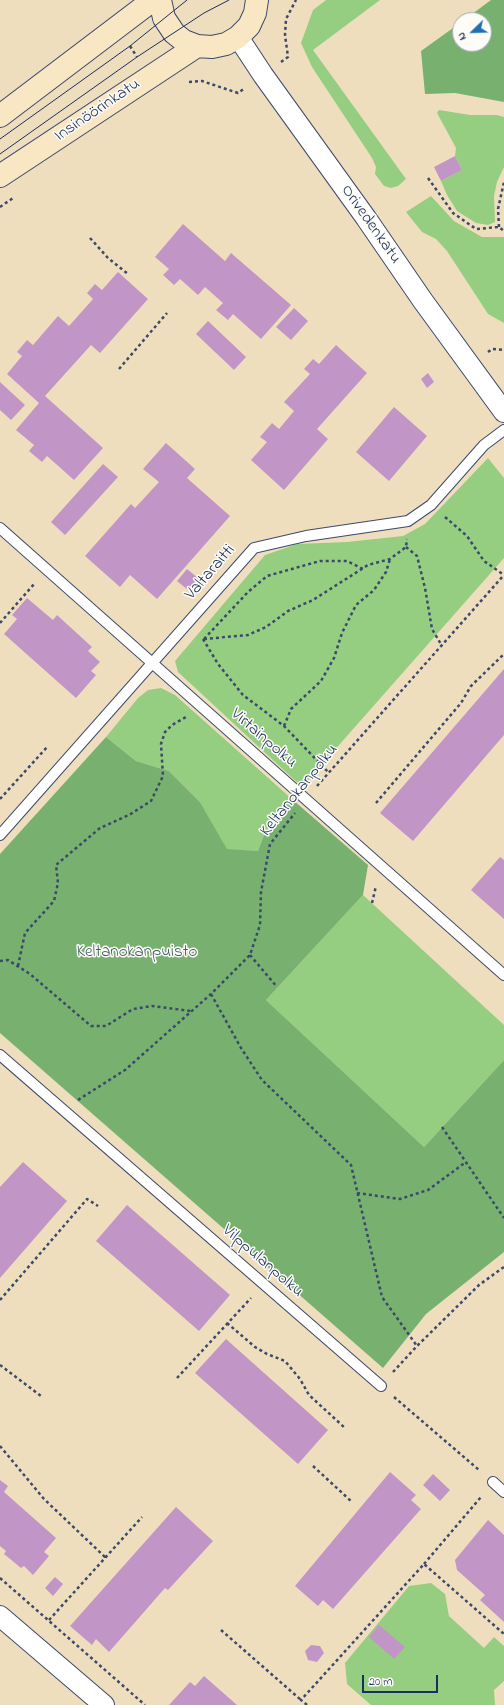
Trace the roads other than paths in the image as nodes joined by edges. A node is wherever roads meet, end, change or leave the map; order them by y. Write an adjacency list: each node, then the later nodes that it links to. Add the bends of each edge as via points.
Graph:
1 (153, 0): 6 (main road)
2 (160, 0): 5 (main road, via 164,18 174,33 184,41)
3 (257, 0): 4 (main road, via 249,26)
4 (238, 37): 5 (main road, via 226,44 212,47); 8 (street, Orivedenkatu)
5 (197, 46): 7 (main road, Insinöörinkatu)
6 (0, 116)
7 (0, 176)
8 (504, 412)
9 (504, 430): 11 (lane, Valtaraitti, via 484,445 431,504 408,521 306,536 254,548)
10 (0, 528): 11 (lane, Virtainpolku)
11 (153, 664): 12 (lane, Valtaraitti); 13 (lane, Virtainpolku)
12 (0, 835)
13 (504, 975)
14 (0, 1055): 15 (lane, Vilppulanpolku)
15 (381, 1386)
16 (493, 1482): 17 (lane)
17 (504, 1492)
18 (0, 1616): 19 (street)
19 (104, 1705)

